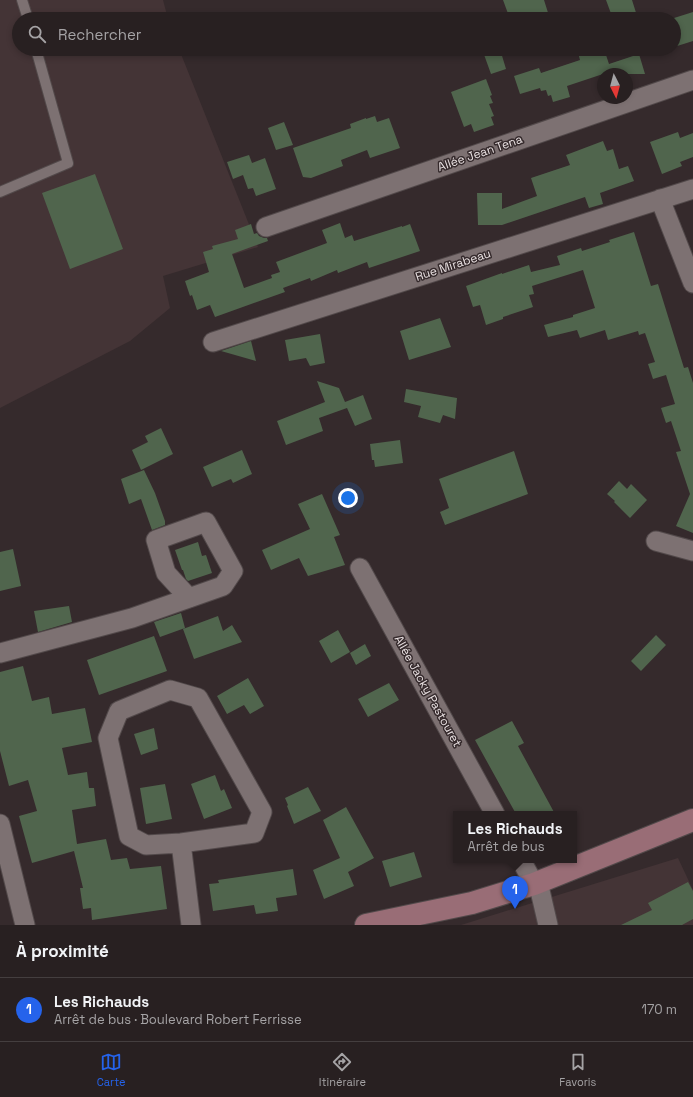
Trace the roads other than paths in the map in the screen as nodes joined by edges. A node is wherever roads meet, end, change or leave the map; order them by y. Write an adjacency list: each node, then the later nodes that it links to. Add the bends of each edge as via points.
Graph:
1 (22, 0): 2 (lane)
2 (26, 12)
3 (38, 56): 6 (lane, via 68,162)
4 (693, 80): 8 (street, Allée Jean Tena)
5 (693, 188): 7 (street, Rue Mirabeau)
6 (0, 192)
7 (660, 199): 9 (street); 10 (street, Rue Mirabeau)
8 (266, 227)
9 (693, 283)
10 (212, 342)
11 (656, 541): 12 (street)
12 (693, 551)
13 (360, 568): 16 (street, Allée Jacky Pastouret)
14 (190, 598): 15 (street, via 132,618)
15 (0, 653)
16 (493, 811)
17 (693, 820): 21 (street)
18 (0, 824): 22 (street)
19 (182, 843): 19 (street, via 254,833 262,812 198,698 170,690 119,711 108,738 129,836 146,845); 23 (street)
20 (523, 863): 21 (street)
21 (536, 883): 24 (street, via 472,903); 25 (street)
22 (25, 925)
23 (191, 925)
24 (366, 925)
25 (548, 925)

